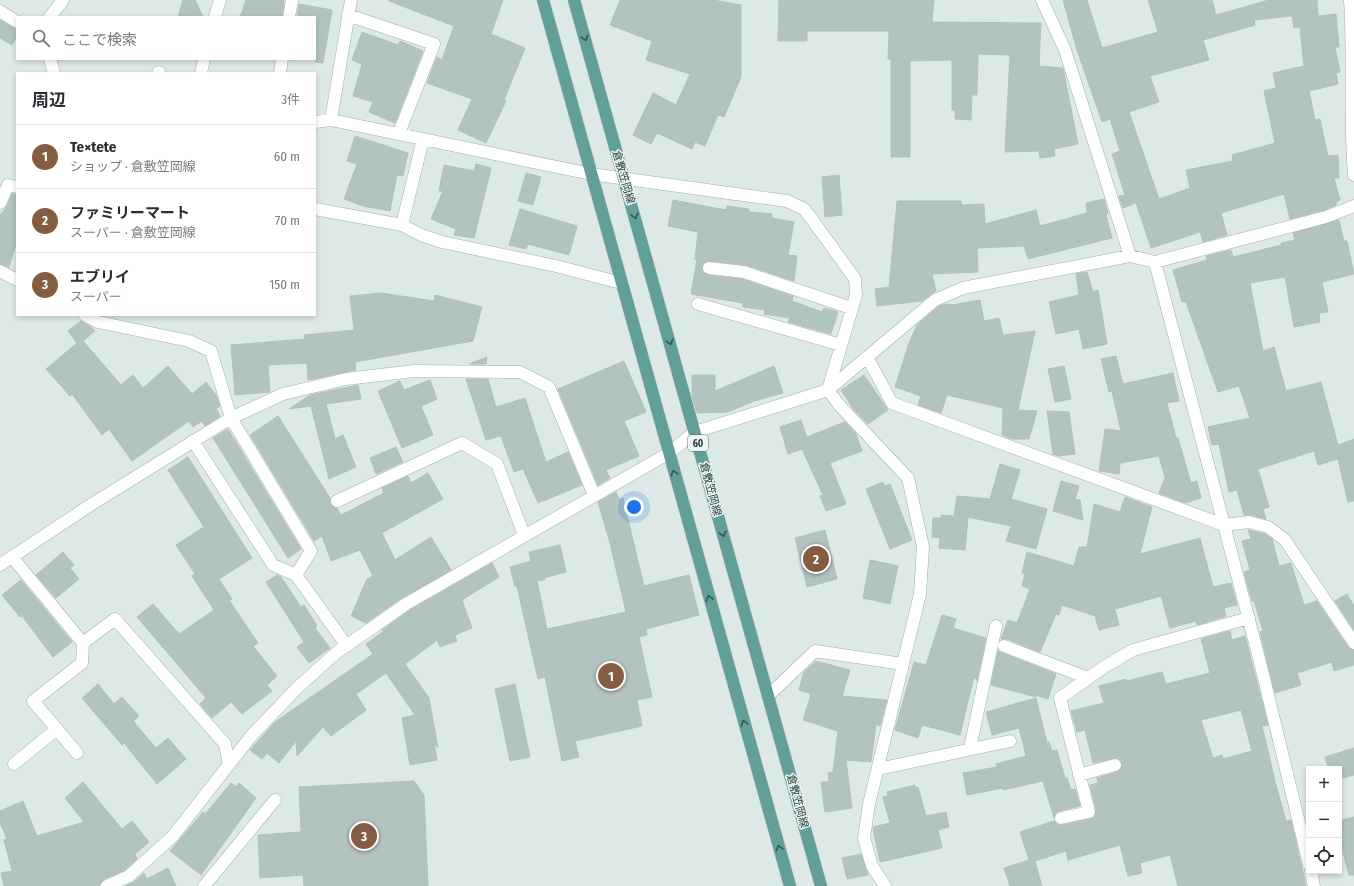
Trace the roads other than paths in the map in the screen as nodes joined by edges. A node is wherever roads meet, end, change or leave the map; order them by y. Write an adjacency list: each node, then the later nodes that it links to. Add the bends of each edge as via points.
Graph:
1 (63, 0): 11 (street)
2 (220, 0): 12 (street)
3 (292, 0): 13 (street)
4 (351, 0): 10 (street)
5 (543, 0): 25 (main road)
6 (574, 0): 27 (main road, 倉敷笠岡線 / 60, one-way to 27)
7 (1042, 0): 33 (street, via 1065,50)
8 (1350, 0): 26 (street)
9 (0, 11): 14 (street)
10 (348, 15): 21 (street); 23 (street, via 434,44)
11 (51, 16)
12 (215, 16)
13 (289, 16)
14 (16, 21)
15 (50, 60): 18 (street)
16 (204, 60): 19 (street)
17 (282, 60): 20 (street)
18 (54, 72)
19 (201, 72)
20 (280, 72)
21 (331, 120): 22 (street); 23 (street)
22 (316, 122)
23 (400, 134): 24 (street)
24 (423, 139): 25 (street); 32 (street)
25 (591, 174): 27 (street); 38 (main road)
26 (1354, 175)
27 (625, 179): 40 (street, via 786,201 804,209 855,279 856,295); 46 (main road, 倉敷笠岡線 / 60, one-way to 46)
28 (16, 187): 29 (street, via 8,184)
29 (0, 202)
30 (1354, 206): 34 (street, via 1318,219)
31 (316, 209): 32 (street)
32 (402, 225): 38 (street, via 442,242 556,266)
33 (1130, 256): 34 (street); 43 (street, via 963,288 935,300)
34 (1156, 262): 51 (street)
35 (709, 268): 40 (street, via 744,272)
36 (0, 271): 37 (street)
37 (16, 279)
38 (621, 283): 48 (main road)
39 (698, 304): 42 (street)
40 (852, 308): 42 (street)
41 (98, 318): 45 (street, via 189,341 212,351)
42 (841, 345): 44 (street)
43 (867, 357): 44 (street); 51 (street, via 892,403)
44 (828, 390): 46 (street); 62 (street, via 908,478 923,547 920,594)
45 (231, 418): 47 (street); 49 (street, via 283,394 346,380 414,372 520,372 549,387); 55 (street, via 311,550)
46 (695, 432): 48 (street); 64 (main road, 倉敷笠岡線 / 60, one-way to 64)
47 (193, 441): 53 (street); 55 (street, via 273,564)
48 (669, 452): 49 (street); 80 (main road, one-way to 48)
49 (594, 495): 52 (street)
50 (337, 501): 52 (street, via 462,443 497,464)
51 (1224, 525): 56 (street); 59 (street, via 1249,522 1268,527 1285,540)
52 (524, 535): 60 (street, via 406,604)
53 (12, 557): 54 (street); 58 (street)
54 (0, 565)
55 (296, 574): 60 (street)
56 (1249, 618): 63 (street, via 1133,650); 76 (street)
57 (996, 626): 67 (street)
58 (83, 643): 65 (street, via 82,664 33,701); 70 (street, via 115,619 225,744)
59 (1354, 643)
60 (347, 646): 70 (street, via 292,693 252,735)
61 (1004, 646): 63 (street)
62 (903, 664): 64 (street, via 815,651); 72 (street)
63 (1088, 678): 73 (street, via 1060,698)
64 (768, 696): 81 (main road, 倉敷笠岡線 / 60)
65 (57, 728): 68 (street); 69 (street)
66 (1010, 741): 67 (street)
67 (970, 748): 72 (street)
68 (77, 753)
69 (14, 764)
70 (229, 765): 78 (street, via 173,836 151,858 129,876)
71 (1115, 765): 73 (street)
72 (878, 769): 82 (street, via 864,838 872,866)
73 (1079, 775): 75 (street, via 1089,812)
74 (275, 800): 79 (street)
75 (1062, 818)
76 (1306, 852)
77 (1312, 874): 83 (street)
78 (107, 886)
79 (204, 886)
80 (790, 886)
81 (821, 886)
82 (885, 886)
83 (1314, 886)

